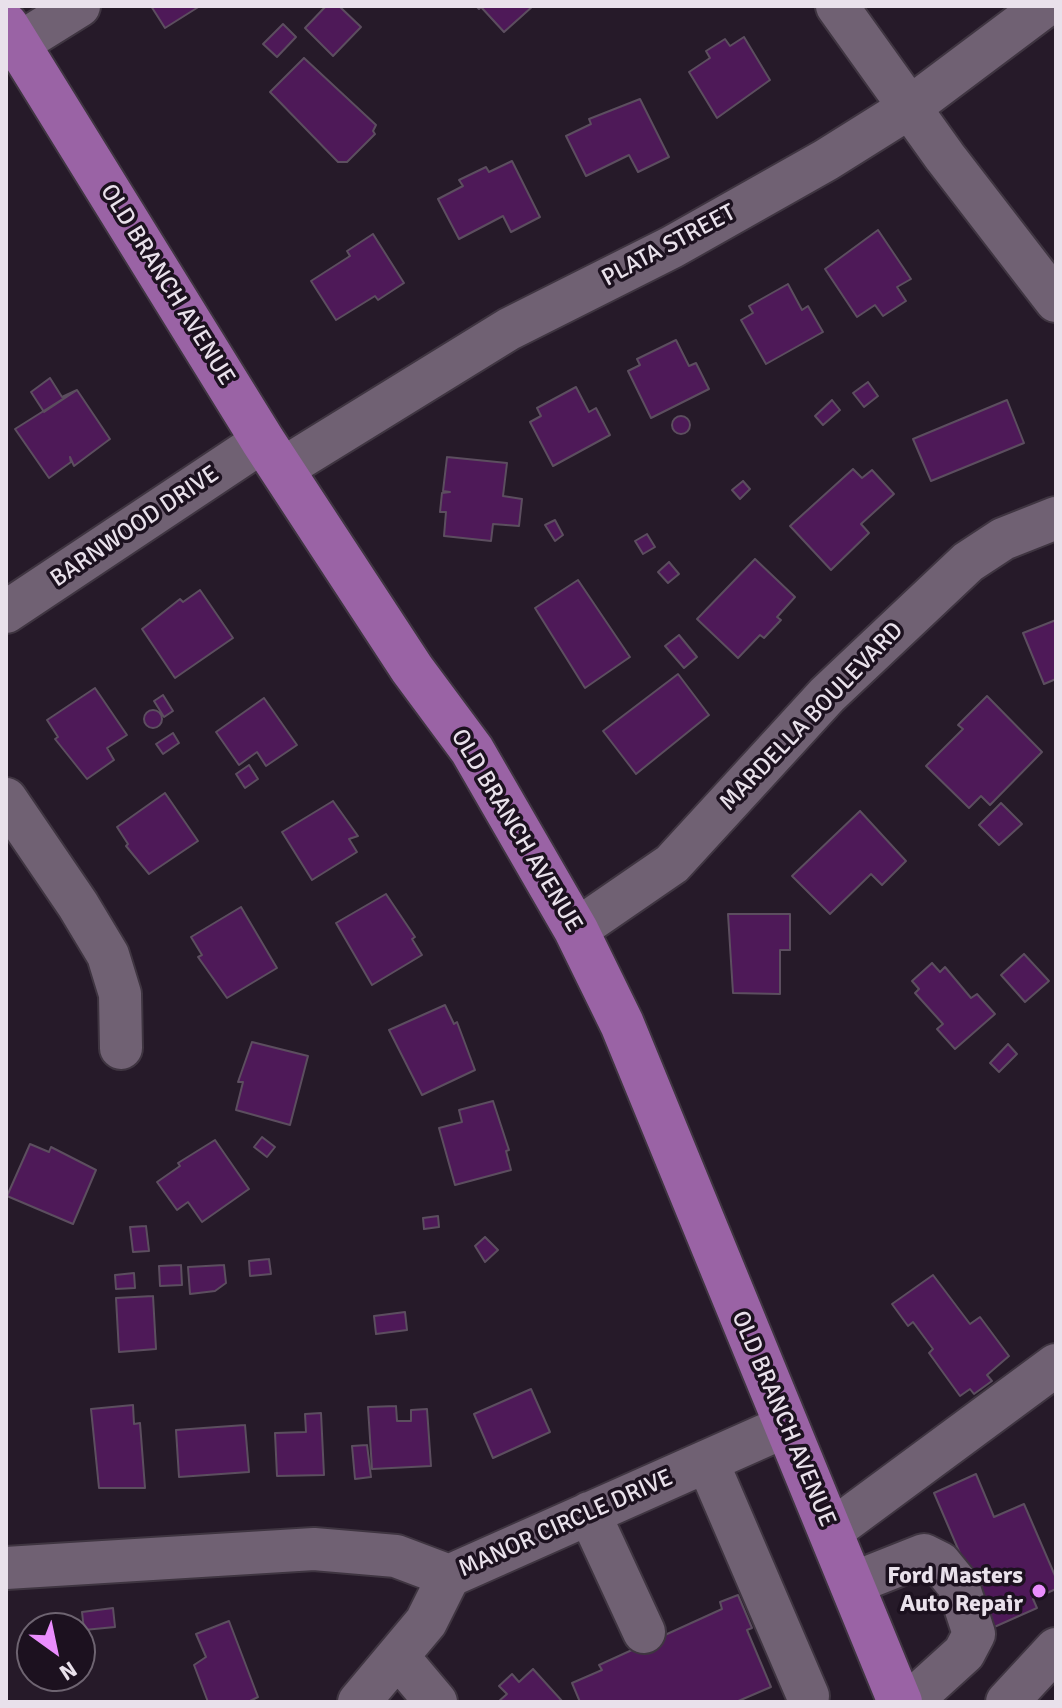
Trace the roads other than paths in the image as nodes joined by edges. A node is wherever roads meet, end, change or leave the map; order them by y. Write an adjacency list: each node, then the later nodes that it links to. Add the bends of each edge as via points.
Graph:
1 (79, 6): 4 (street)
2 (837, 6): 5 (street)
3 (1045, 6): 5 (street, PLATA STREET)
4 (14, 48): 7 (main road, OLD BRANCH AVENUE)
5 (909, 108): 6 (street); 7 (street, PLATA STREET, via 672,247)
6 (1056, 301)
7 (273, 455): 9 (street, BARNWOOD DRIVE); 11 (main road, OLD BRANCH AVENUE, via 412,669 472,750)
8 (1056, 518): 11 (street, MARDELLA BOULEVARD, via 1003,539 959,570 827,695 672,864)
9 (6, 612)
10 (6, 799): 12 (street, via 108,955 120,994)
11 (576, 930): 14 (main road, OLD BRANCH AVENUE, via 622,1024)
12 (121, 1048)
13 (1056, 1365): 17 (street)
14 (786, 1426): 15 (street, MANOR CIRCLE DRIVE); 17 (main road, OLD BRANCH AVENUE)
15 (707, 1461): 16 (street, MANOR CIRCLE DRIVE); 24 (street)
16 (589, 1513): 19 (street, MANOR CIRCLE DRIVE); 21 (street)
17 (830, 1532): 20 (main road, OLD BRANCH AVENUE)
18 (6, 1568): 19 (street, MANOR CIRCLE DRIVE, via 314,1549 396,1556)
19 (449, 1576): 23 (street, via 426,1622)
20 (851, 1584): 27 (main road, OLD BRANCH AVENUE); 28 (street, via 924,1555 940,1563 958,1585 974,1634 964,1653)
21 (644, 1632)
22 (1056, 1649): 29 (street)
23 (399, 1658): 25 (street); 26 (street)
24 (808, 1696)
25 (359, 1702)
26 (436, 1702)
27 (900, 1702)
28 (910, 1702)
29 (1007, 1702)

